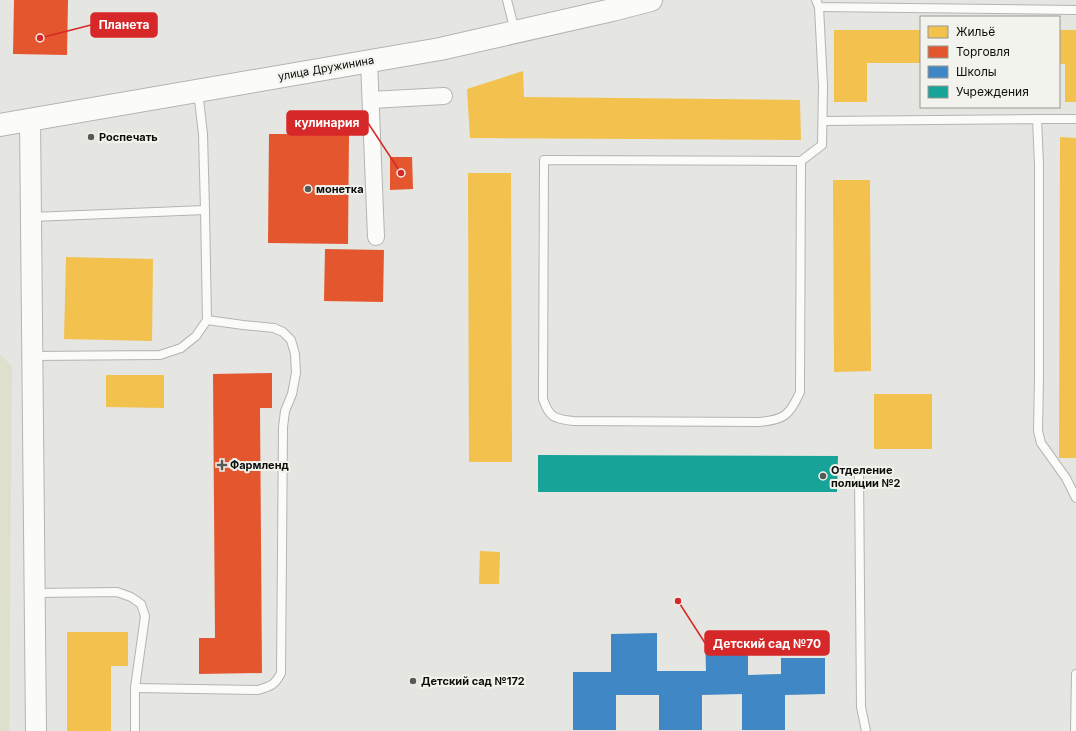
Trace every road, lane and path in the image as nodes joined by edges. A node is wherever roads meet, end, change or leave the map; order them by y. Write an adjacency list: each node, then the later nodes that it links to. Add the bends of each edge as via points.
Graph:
1 (507, 0): 5 (lane)
2 (650, 0): 5 (main road, улица Дружинина)
3 (818, 3): 4 (lane); 13 (lane)
4 (1076, 10)
5 (515, 31): 6 (main road, улица Дружинина, via 440,49)
6 (369, 61): 7 (main road, улица Дружинина); 9 (street)
7 (198, 90): 10 (main road, улица Дружинина); 16 (lane, via 203,134)
8 (444, 96): 9 (street)
9 (370, 100): 18 (street)
10 (30, 119): 14 (main road, улица Дружинина); 17 (street)
11 (1037, 119): 12 (lane); 13 (lane); 22 (lane, via 1038,432 1041,443 1066,478)
12 (1076, 119)
13 (823, 121): 15 (lane, via 822,145)
14 (0, 125)
15 (801, 161): 15 (lane, via 800,392 794,406 784,416 759,422 573,421 551,416 542,399 544,160)
16 (205, 210): 17 (lane); 19 (lane)
17 (32, 217): 20 (street)
18 (376, 238)
19 (207, 320): 20 (lane, via 196,336 181,348 160,355); 25 (lane, via 274,328 291,340 295,354 296,373 282,427 281,672 276,682 258,690)
20 (32, 356): 23 (street)
21 (859, 472): 28 (lane, via 861,707)
22 (1076, 498)
23 (34, 593): 25 (lane, via 117,592 141,604 145,616); 26 (street)
24 (1076, 674): 29 (lane)
25 (135, 688): 27 (lane)
26 (36, 731)
27 (135, 731)
28 (866, 731)
29 (1075, 731)

